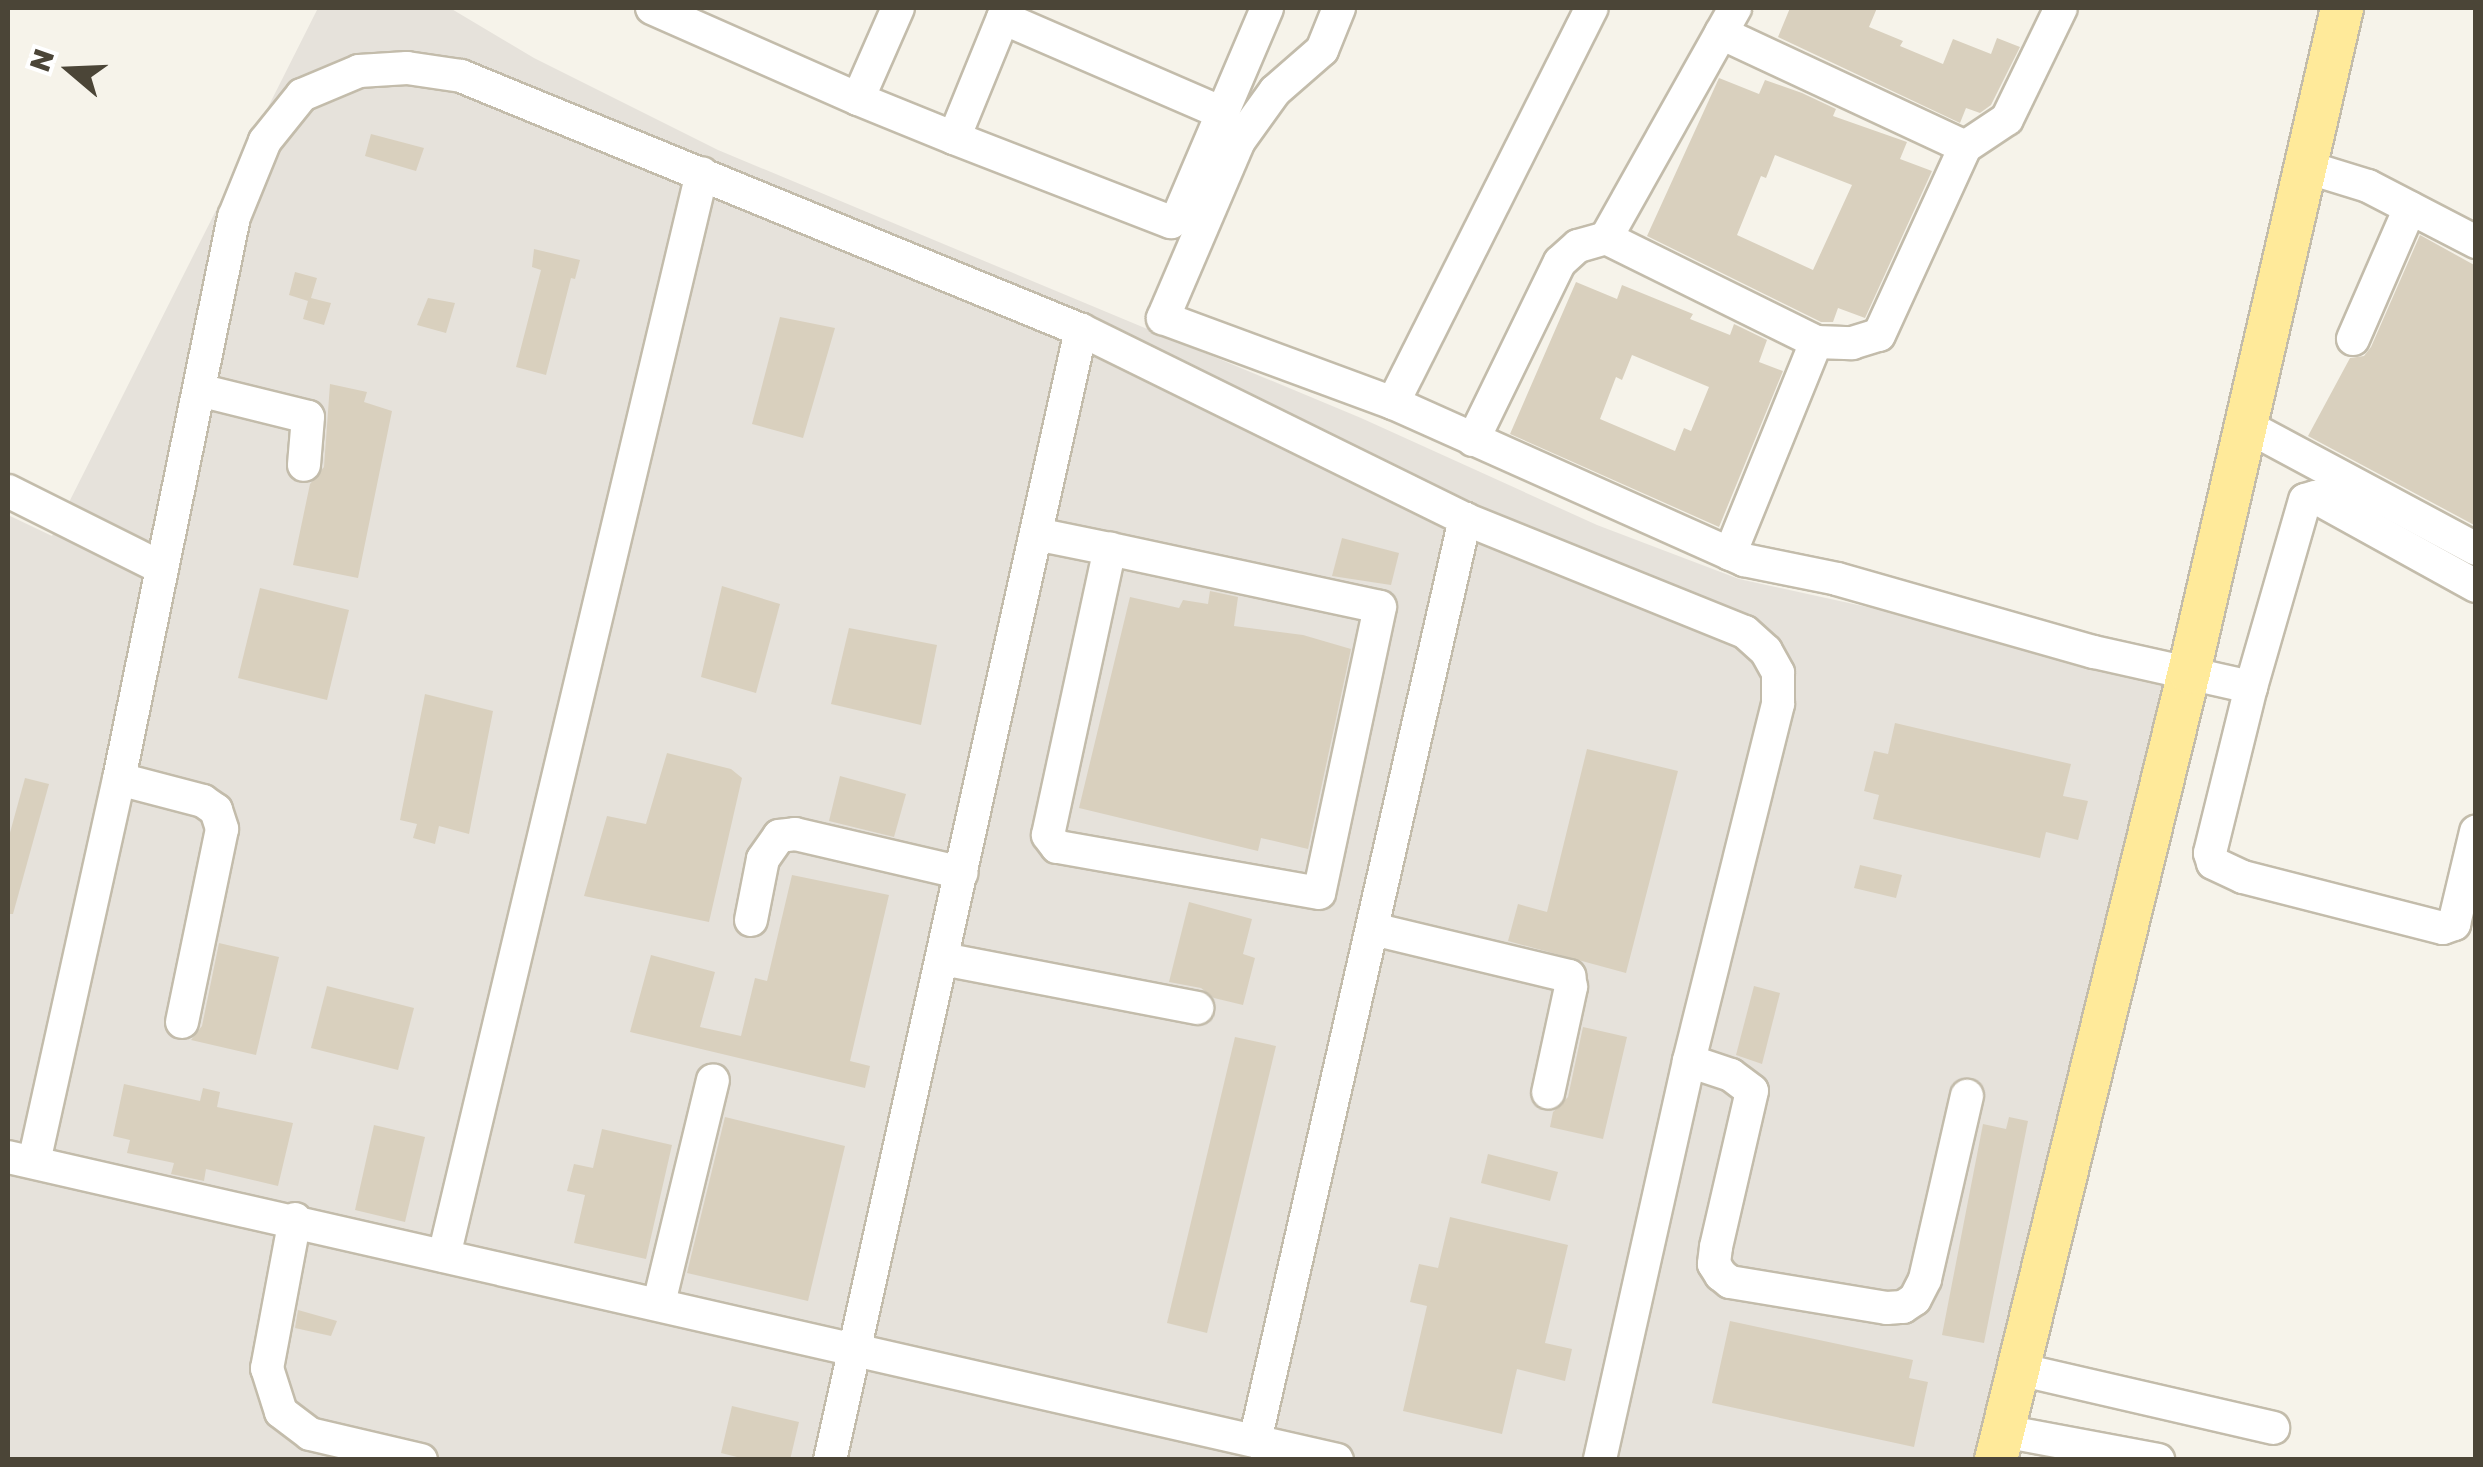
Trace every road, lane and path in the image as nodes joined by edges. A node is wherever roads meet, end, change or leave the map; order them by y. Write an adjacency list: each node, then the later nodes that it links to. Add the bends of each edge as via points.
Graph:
1 (652, 8): 10 (street)
2 (898, 8): 10 (street)
3 (1268, 8): 11 (street)
4 (1339, 8): 23 (street, via 1322,50 1275,91 1239,141 1163,318)
5 (1592, 8): 23 (street)
6 (2062, 8): 13 (street, via 2007,119)
7 (2342, 8): 14 (main road)
8 (1005, 13): 11 (street); 12 (street)
9 (1728, 20): 13 (street); 17 (street)
10 (858, 99): 12 (street)
11 (1223, 113): 12 (street, via 1171,222)
12 (954, 138)
13 (1966, 146): 21 (street, via 1879,335)
14 (2303, 166): 16 (street, via 2368,186); 24 (main road)
15 (702, 173): 19 (street); 22 (street, via 461,76 407,68 359,71 302,95 265,141 234,217); 52 (street)
16 (2410, 208): 18 (street); 20 (street)
17 (1606, 238): 21 (street); 25 (street, via 1578,246 1560,262)
18 (2476, 242)
19 (1081, 330): 28 (street); 29 (street)
20 (2353, 339)
21 (1816, 342): 32 (street)
22 (199, 390): 26 (street, via 308,417); 33 (street)
23 (1393, 402): 25 (street)
24 (2244, 425): 31 (street); 35 (main road)
25 (1473, 440): 32 (street)
26 (304, 466)
27 (8, 491): 33 (street)
28 (1465, 519): 42 (street); 46 (street, via 1745,632 1778,673 1778,704)
29 (1036, 534): 30 (street); 39 (street)
30 (1110, 549): 30 (street, via 1380,607 1319,894 1057,848 1048,835)
31 (2476, 549)
32 (1730, 554): 35 (street)
33 (162, 568): 37 (street)
34 (2476, 586): 36 (street, via 2316,498 2305,500)
35 (2190, 672): 36 (street); 55 (main road)
36 (2251, 686): 40 (street, via 2212,840 2213,863 2443,928 2454,924)
37 (120, 780): 45 (street, via 203,801 216,810 222,830); 50 (street)
38 (2476, 832): 40 (street)
39 (962, 873): 41 (street, via 795,834 779,836 768,846); 43 (street)
40 (2468, 894)
41 (751, 920)
42 (1373, 928): 48 (street, via 1569,976); 57 (street)
43 (943, 959): 44 (street); 54 (street)
44 (1198, 1008)
45 (182, 1022)
46 (1690, 1061): 49 (street, via 1732,1075 1752,1091 1716,1247 1721,1275 1730,1282 1887,1308 1904,1308 1926,1279); 63 (street)
47 (713, 1080): 53 (street)
48 (1548, 1094)
49 (1967, 1096)
50 (21, 1159): 51 (street)
51 (295, 1219): 52 (street); 59 (street, via 266,1368 281,1412)
52 (444, 1256): 53 (street)
53 (659, 1304): 54 (street)
54 (854, 1346): 57 (street); 61 (street)
55 (2018, 1369): 56 (street); 58 (main road)
56 (2273, 1428)
57 (1255, 1441): 62 (street)
58 (1999, 1445): 64 (street)
59 (308, 1447): 60 (street)
60 (404, 1458)
61 (830, 1460)
62 (1337, 1460)
63 (1600, 1460)
64 (2158, 1460)

